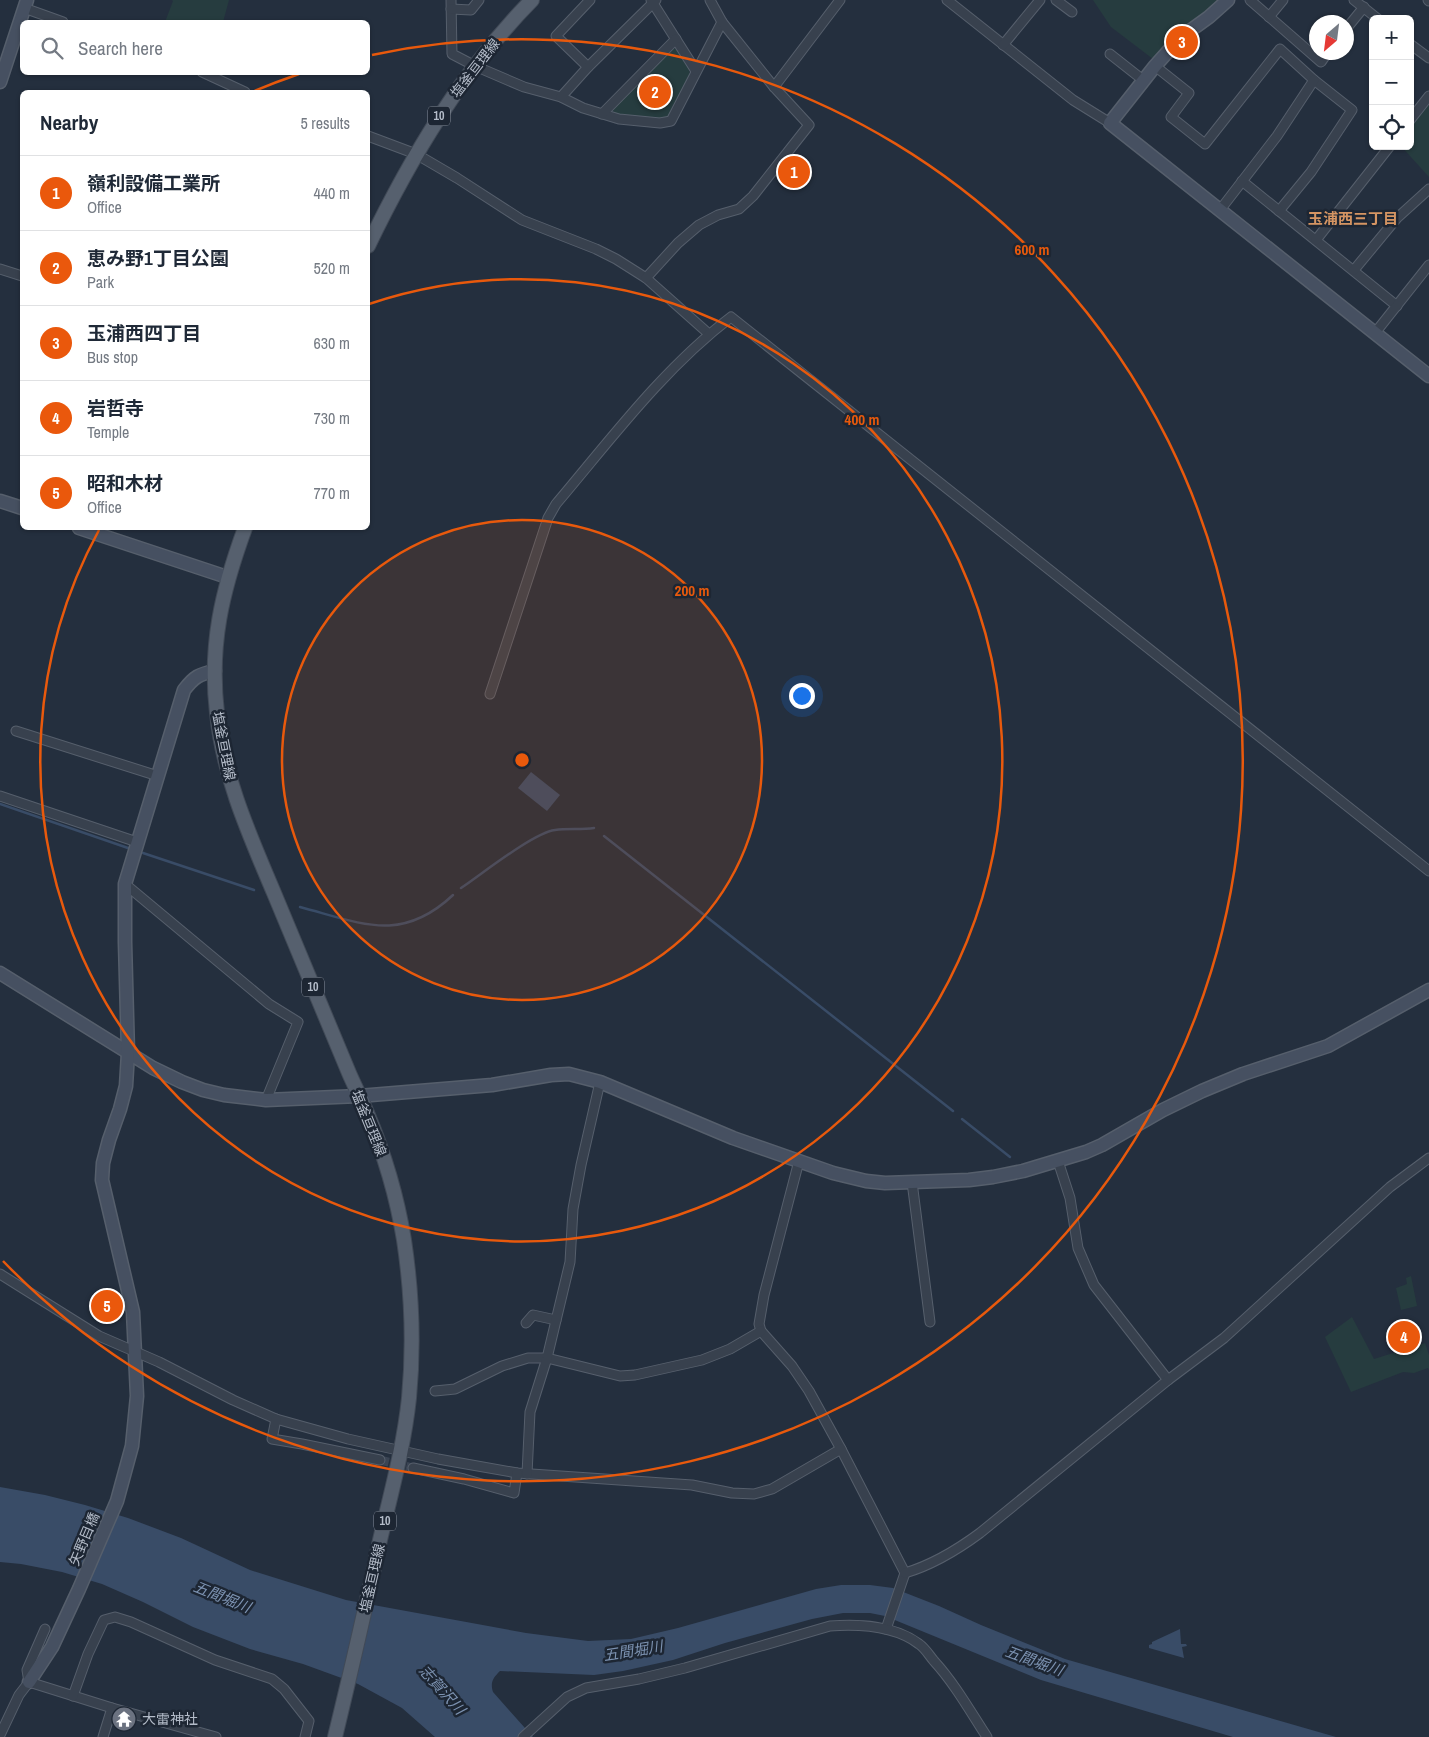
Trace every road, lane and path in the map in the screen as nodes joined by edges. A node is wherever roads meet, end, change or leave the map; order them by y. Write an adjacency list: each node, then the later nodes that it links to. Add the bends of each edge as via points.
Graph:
1 (479, 0): 15 (street, via 471,10)
2 (532, 0): 30 (main road, 塩釜亘理線 / 10)
3 (590, 0): 32 (street, via 556,36)
4 (840, 0): 38 (street)
5 (947, 0): 24 (street)
6 (1040, 0): 24 (street)
7 (1056, 0): 17 (street)
8 (1228, 0): 31 (street, via 1180,38)
9 (1250, 0): 19 (street)
10 (1283, 0): 19 (street)
11 (1354, 0): 16 (street)
12 (653, 1): 23 (street); 32 (street)
13 (713, 1): 22 (street)
14 (25, 4): 21 (street); 28 (street)
15 (451, 5): 30 (street, via 452,54)
16 (1364, 7): 18 (street); 20 (street)
17 (1072, 12)
18 (1373, 15)
19 (1269, 17): 26 (street)
20 (1354, 19)
21 (59, 20)
22 (722, 22): 33 (street); 38 (street)
23 (676, 39): 33 (street); 42 (street)
24 (1003, 45): 44 (street, via 1073,100)
25 (1414, 47): 29 (street)
26 (1309, 52)
27 (1110, 54): 35 (street)
28 (4, 58): 37 (street)
29 (1429, 58)
30 (475, 66): 40 (street, via 524,87); 47 (main road, 塩釜亘理線 / 10)
31 (1155, 66): 35 (street); 36 (street, via 1188,93 1170,117 1205,144 1280,49)
32 (588, 67): 40 (street)
33 (696, 71): 42 (street, via 672,121 619,119)
34 (208, 75): 39 (street)
35 (1144, 80): 44 (street)
36 (1314, 80): 48 (street); 51 (street, via 1352,110 1311,172)
37 (0, 82)
38 (774, 87): 58 (street, via 809,125 753,196 739,209 699,224)
39 (241, 90)
40 (561, 96): 42 (street)
41 (1429, 96): 43 (street)
42 (602, 114)
43 (1414, 115)
44 (1110, 123): 50 (street)
45 (370, 137): 47 (street)
46 (1387, 150): 52 (street)
47 (416, 154): 53 (main road, 塩釜亘理線 / 10); 58 (street, via 522,220 596,249)
48 (1242, 181): 50 (street); 51 (street)
49 (1429, 189): 56 (street, via 1397,218)
50 (1220, 210): 61 (street)
51 (1279, 211): 52 (street)
52 (1316, 240): 56 (street)
53 (370, 242)
54 (1429, 265): 59 (street)
55 (0, 269): 57 (street)
56 (1354, 270): 59 (street)
57 (20, 275)
58 (646, 278): 60 (street)
59 (1397, 306): 61 (street)
60 (709, 334): 69 (street, via 653,389 556,504 548,518); 74 (street, via 731,317)
61 (1375, 334): 62 (street)
62 (1429, 376)
63 (0, 501): 64 (street)
64 (20, 507)
65 (85, 530): 67 (street)
66 (244, 530): 67 (main road, 塩釜亘理線 / 10)
67 (227, 577): 68 (main road, 塩釜亘理線 / 10, via 217,629)
68 (215, 671): 71 (street, 矢野目橋, via 192,679 184,690); 80 (main road, 塩釜亘理線 / 10, via 216,712 233,790)
69 (490, 694)
70 (16, 731): 71 (street)
71 (158, 776): 73 (street, 矢野目橋)
72 (0, 796): 73 (street)
73 (137, 842): 75 (street, 矢野目橋)
74 (1429, 871)
75 (125, 884): 78 (street, 矢野目橋); 81 (street, via 270,1004 298,1022)
76 (0, 973): 78 (street)
77 (1429, 990): 83 (street, via 1328,1046 1202,1091 1102,1145)
78 (128, 1053): 81 (street, via 203,1090); 91 (street, 矢野目橋, via 126,1086 109,1140 102,1180 131,1302)
79 (600, 1082): 80 (street, via 560,1074 492,1085); 84 (street); 87 (street, via 581,1165 570,1262)
80 (359, 1096): 81 (street); 97 (main road, 塩釜亘理線 / 10, via 380,1146 392,1186 410,1283 409,1399)
81 (266, 1100)
82 (1429, 1158): 93 (street, via 1390,1187 1224,1338)
83 (1058, 1161): 85 (street, via 993,1177); 93 (street, via 1070,1198 1078,1248 1094,1285)
84 (799, 1162): 85 (street, via 849,1178); 90 (street, via 764,1296 759,1324)
85 (912, 1182): 88 (street)
86 (0, 1274): 91 (street, via 99,1336)
87 (556, 1320): 89 (street, via 533,1315); 92 (street)
88 (930, 1322)
89 (526, 1323)
90 (761, 1331): 92 (street, via 702,1360 635,1375 620,1376); 96 (street, via 792,1366)
91 (136, 1351): 95 (street); 104 (street, 矢野目橋, via 136,1422 117,1501 61,1630)
92 (547, 1358): 94 (street, via 528,1358 502,1366 455,1389); 100 (street, via 530,1412)
93 (1168, 1380): 101 (street, via 980,1533 954,1551)
94 (435, 1391)
95 (276, 1419): 97 (street); 98 (street, via 272,1439)
96 (841, 1449): 100 (street, via 772,1489 754,1494 692,1485); 101 (street)
97 (400, 1450): 100 (street); 111 (main road, 塩釜亘理線 / 10)
98 (380, 1460)
99 (413, 1468): 100 (street, via 514,1493)
100 (522, 1474)
101 (905, 1574): 103 (street)
102 (45, 1629): 104 (street, via 27,1670)
103 (886, 1629): 112 (street, via 853,1624 830,1626 684,1668 586,1688 567,1697); 113 (street, via 920,1644 950,1679)
104 (29, 1682): 105 (street); 107 (street, via 19,1695)
105 (73, 1696): 106 (street); 110 (street, via 104,1620 116,1617 215,1660 272,1679 309,1721)
106 (112, 1708): 108 (street); 109 (street)
107 (0, 1735)
108 (103, 1737)
109 (216, 1737)
110 (305, 1737)
111 (335, 1737)
112 (523, 1737)
113 (987, 1737)

